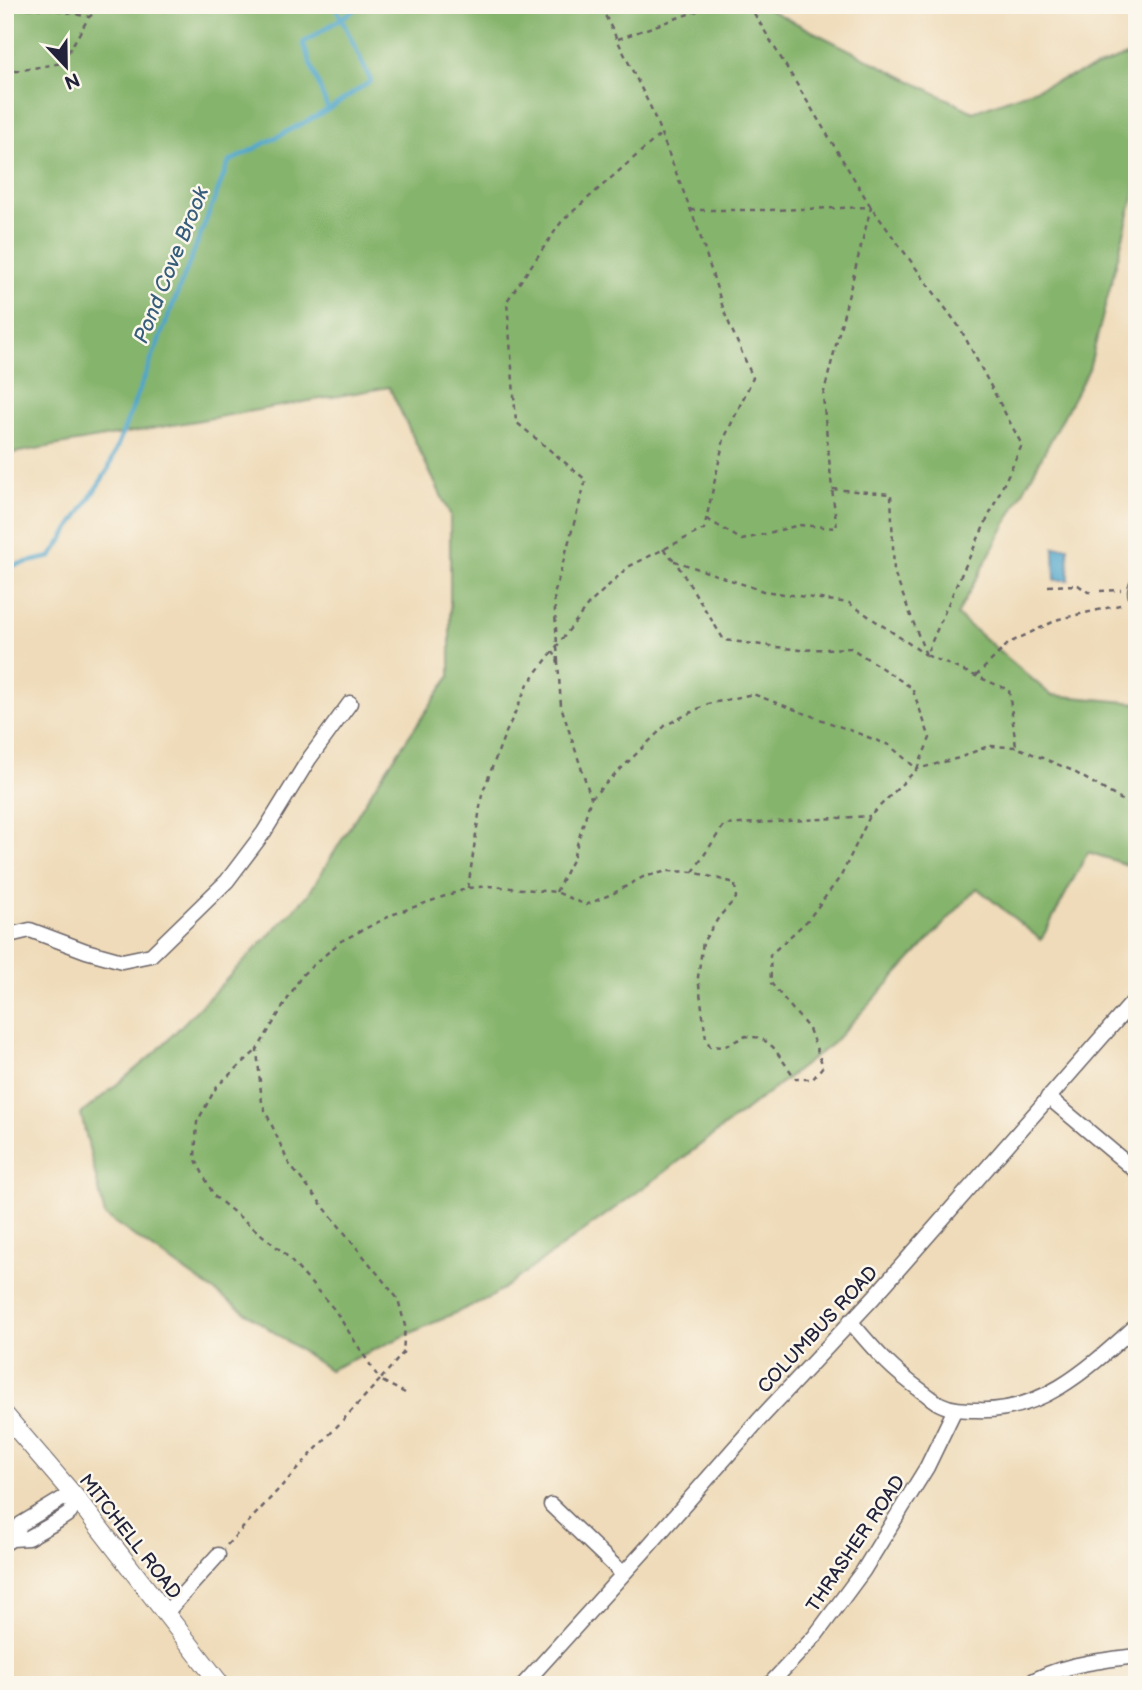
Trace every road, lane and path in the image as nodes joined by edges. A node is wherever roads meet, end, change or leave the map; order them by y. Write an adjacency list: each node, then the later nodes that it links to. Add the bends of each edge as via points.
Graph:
1 (8, 5): 6 (path)
2 (105, 5): 6 (path)
3 (600, 5): 7 (path)
4 (715, 5): 7 (path)
5 (749, 5): 10 (path)
6 (89, 17): 8 (path, via 62,63)
7 (617, 39): 9 (path)
8 (5, 73)
9 (661, 134): 11 (path); 24 (path, via 562,221 507,301 516,422 586,480 554,594)
10 (871, 207): 11 (path); 12 (path, via 823,397); 23 (path, via 960,328 1021,445)
11 (690, 210): 13 (path, via 725,314 753,378 724,439)
12 (832, 489): 13 (path, via 837,528 799,525 742,540); 23 (path, via 891,494 894,572)
13 (707, 519): 14 (path, via 704,529)
14 (663, 549): 15 (path); 22 (path, via 628,567 588,605)
15 (675, 561): 23 (path, via 764,591 849,603); 28 (path, via 724,640 800,650 851,648 912,688 930,738)
16 (1137, 577): 18 (lane)
17 (1048, 586): 20 (path, via 1079,585)
18 (1132, 589): 19 (path); 21 (lane)
19 (1100, 591)
20 (1091, 592)
21 (1135, 603): 25 (path, via 1059,619 1009,643)
22 (553, 651): 24 (path); 33 (path, via 528,684 482,794)
23 (926, 655): 25 (path)
24 (558, 662): 29 (path, via 561,706)
25 (976, 676): 27 (path, via 1009,690)
26 (350, 703): 35 (street, via 227,881 151,955 122,961 30,930)
27 (1016, 747): 28 (path, via 988,746); 30 (path, via 1071,770)
28 (916, 769): 29 (path, via 889,745 752,694 708,704 666,725); 31 (path)
29 (591, 798): 34 (path, via 573,858)
30 (1137, 809)
31 (870, 816): 32 (path, via 724,825); 32 (path, via 841,876 808,920 770,955 771,983 809,1029 822,1066 813,1079 796,1079 761,1038 746,1036 723,1047 710,1046 698,977 703,942 736,898 735,883)
32 (693, 872): 34 (path, via 643,877 586,905)
33 (468, 888): 34 (path); 37 (path, via 394,914 341,940 302,975)
34 (556, 892)
35 (5, 936)
36 (1137, 997): 38 (street, COLUMBUS ROAD)
37 (257, 1050): 42 (path, via 262,1103 289,1164 398,1299 405,1326 403,1353); 42 (path, via 210,1098 197,1122 195,1158 214,1196 284,1253 334,1309)
38 (1048, 1097): 39 (street); 40 (street, COLUMBUS ROAD)
39 (1137, 1172)
40 (850, 1321): 44 (street, via 901,1377); 50 (street, COLUMBUS ROAD)
41 (1137, 1325): 44 (street, via 1045,1396 996,1411)
42 (380, 1380): 43 (path); 49 (path)
43 (405, 1393)
44 (955, 1409): 55 (street, THRASHER ROAD, via 927,1467 863,1571 815,1636)
45 (5, 1415): 46 (street, MITCHELL ROAD)
46 (76, 1499): 48 (street, via 62,1499 21,1524); 51 (street, MITCHELL ROAD)
47 (551, 1505): 50 (street)
48 (9, 1541)
49 (218, 1555): 51 (street)
50 (623, 1574): 54 (street, COLUMBUS ROAD)
51 (165, 1614): 53 (street, MITCHELL ROAD)
52 (1137, 1656): 56 (street, via 1073,1666)
53 (221, 1685)
54 (523, 1685)
55 (769, 1685)
56 (1026, 1685)

